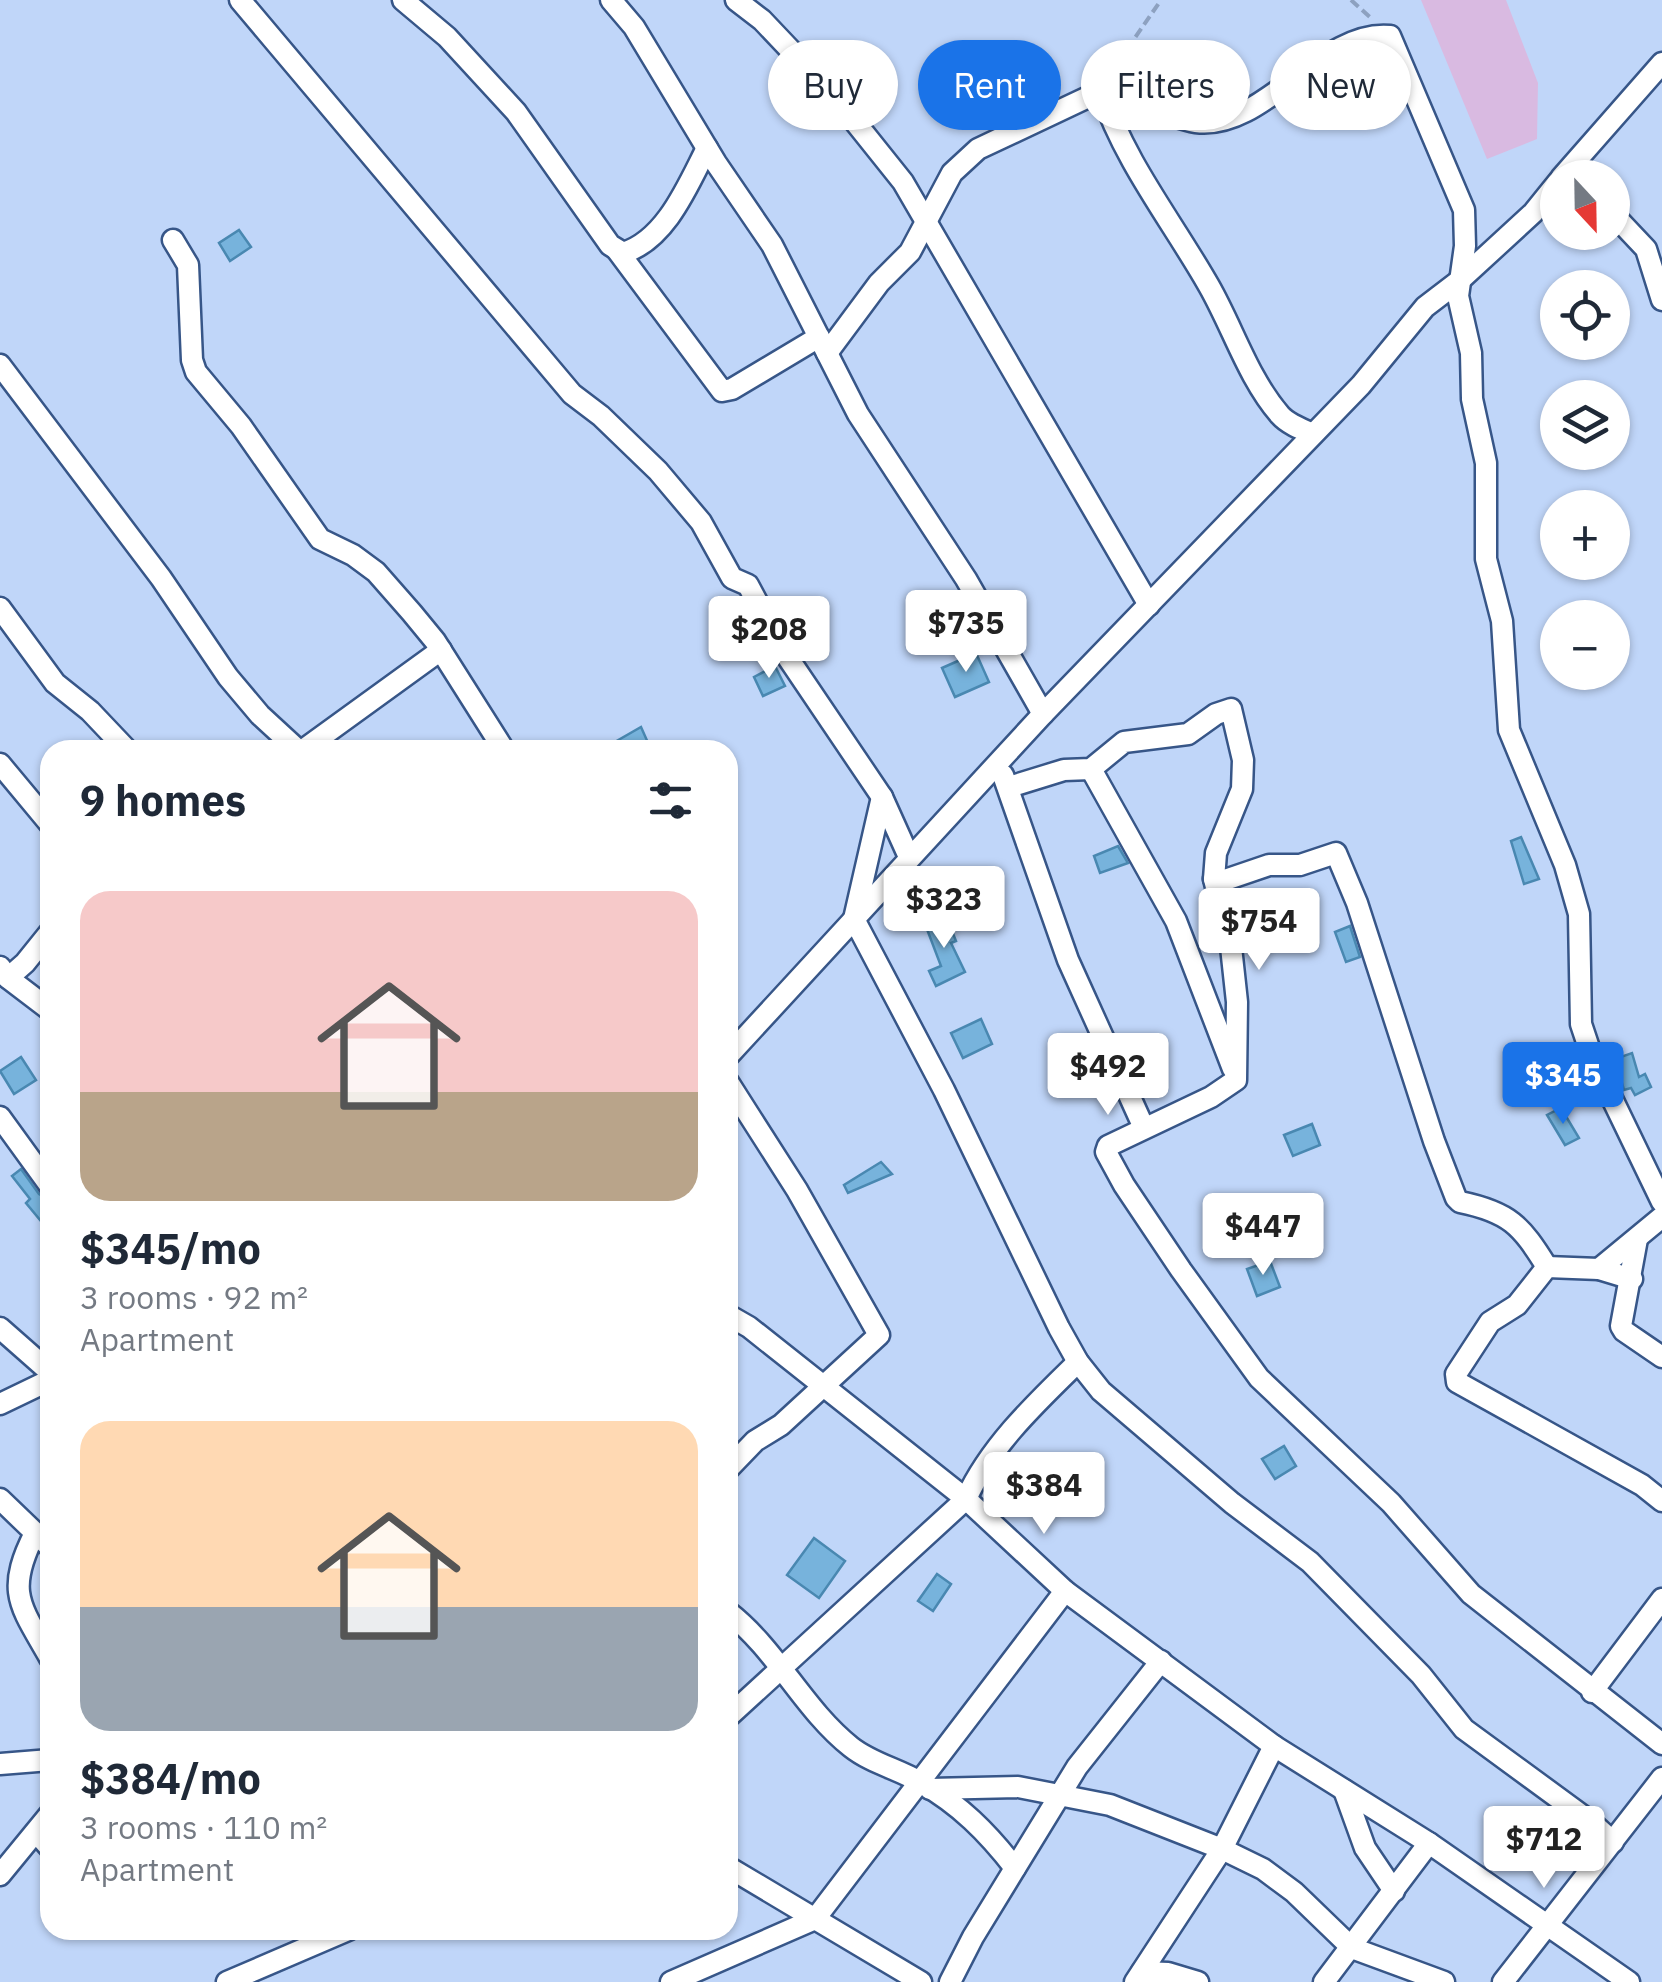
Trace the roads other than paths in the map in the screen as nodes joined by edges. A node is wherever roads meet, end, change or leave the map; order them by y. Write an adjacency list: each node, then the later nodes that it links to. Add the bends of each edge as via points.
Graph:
1 (240, 0): 33 (street, via 572,394 646,459 700,522)
2 (403, 0): 15 (street, via 448,37 516,112)
3 (611, 0): 9 (street)
4 (736, 0): 12 (street, via 835,97)
5 (1662, 63): 10 (street)
6 (1081, 100): 12 (street, via 978,148 952,173)
7 (1250, 107): 16 (street, via 1352,44 1390,36 1464,210)
8 (1115, 130): 20 (street, via 1276,411)
9 (707, 148): 15 (street, via 664,222 638,248); 18 (street, via 772,245)
10 (1577, 160)
11 (1540, 204): 16 (street)
12 (928, 220): 18 (street, via 910,252); 21 (street)
13 (1630, 232): 17 (street, via 1646,249)
14 (174, 240): 23 (street, via 188,265 196,372 320,540 376,572)
15 (617, 250): 18 (street, via 722,391)
16 (1458, 281): 20 (street, via 1426,306); 47 (street, via 1486,464 1486,559 1502,621 1510,730 1579,914 1581,1024)
17 (1662, 300)
18 (823, 345): 24 (street)
19 (0, 365): 26 (street, via 228,677)
20 (1313, 434): 21 (street)
21 (1149, 605): 24 (street)
22 (0, 608): 25 (street, via 55,683)
23 (441, 650): 27 (street); 28 (street)
24 (1043, 714): 30 (street)
25 (117, 740)
26 (289, 740)
27 (314, 740)
28 (498, 740)
29 (0, 764): 34 (street)
30 (998, 764): 32 (street); 35 (street)
31 (1090, 770): 32 (street, via 1064,770); 36 (street, via 1124,742 1188,734 1231,709 1242,789 1216,853); 42 (street, via 1176,920)
32 (1008, 787): 45 (street, via 1068,960)
33 (882, 798): 35 (street); 37 (street)
34 (40, 812)
35 (909, 857): 37 (street)
36 (1214, 879): 42 (street, via 1234,966); 50 (street, via 1269,865 1300,866 1336,853 1456,1198 1512,1220)
37 (854, 919): 41 (street); 56 (street)
38 (40, 945): 39 (street, via 25,964)
39 (4, 973): 40 (street)
40 (40, 1002)
41 (738, 1045)
42 (1234, 1071): 45 (street, via 1234,1082)
43 (738, 1098): 59 (street, via 877,1328 875,1341)
44 (0, 1117): 46 (street)
45 (1144, 1128): 73 (street, via 1106,1152 1259,1378 1390,1502 1472,1594)
46 (40, 1169)
47 (1662, 1202)
48 (1662, 1217): 49 (street)
49 (1637, 1239): 51 (street); 52 (street)
50 (1547, 1267): 51 (street); 64 (street, via 1518,1305 1490,1322 1457,1382)
51 (1598, 1269): 52 (street)
52 (1632, 1279): 55 (street, via 1621,1326)
53 (738, 1321): 59 (street)
54 (0, 1328): 57 (street)
55 (1662, 1358)
56 (1078, 1362): 62 (street, via 1016,1426); 83 (street, via 1112,1403 1310,1562 1464,1729)
57 (40, 1363)
58 (40, 1385): 60 (street)
59 (822, 1386): 61 (street); 62 (street)
60 (0, 1404)
61 (738, 1458)
62 (966, 1498): 67 (street); 72 (street)
63 (0, 1499): 65 (street)
64 (1662, 1501)
65 (40, 1537)
66 (40, 1544): 70 (street, via 21,1567 17,1598)
67 (1065, 1591): 71 (street); 80 (street)
68 (1662, 1599): 73 (street)
69 (738, 1620): 72 (street)
70 (40, 1640)
71 (1160, 1661): 76 (street); 82 (street)
72 (782, 1666): 74 (street); 80 (street, via 852,1748)
73 (1592, 1692): 75 (street)
74 (738, 1708)
75 (1662, 1744)
76 (1274, 1746): 81 (street); 86 (street)
77 (40, 1761): 78 (street)
78 (0, 1764)
79 (1662, 1778): 83 (street)
80 (925, 1785): 82 (street); 87 (street, via 970,1814); 91 (street)
81 (1344, 1790): 85 (street); 90 (street, via 1364,1848)
82 (1062, 1794): 86 (street); 87 (street)
83 (1613, 1842): 92 (street)
84 (40, 1843): 89 (street)
85 (1429, 1843): 90 (street); 92 (street)
86 (1222, 1850): 94 (street, via 1294,1892); 95 (street)
87 (1015, 1868): 100 (street)
88 (738, 1873): 91 (street)
89 (0, 1876)
90 (1394, 1890): 94 (street)
91 (815, 1920): 98 (street); 99 (street)
92 (1548, 1924): 104 (street); 105 (street)
93 (325, 1940): 97 (street)
94 (1352, 1948): 96 (street); 102 (street)
95 (1139, 1977): 101 (street, via 1168,1973)
96 (1421, 1978): 103 (street)
97 (226, 1982)
98 (671, 1982)
99 (921, 1982)
100 (950, 1982)
101 (1198, 1982)
102 (1324, 1982)
103 (1444, 1982)
104 (1503, 1982)
105 (1629, 1982)

